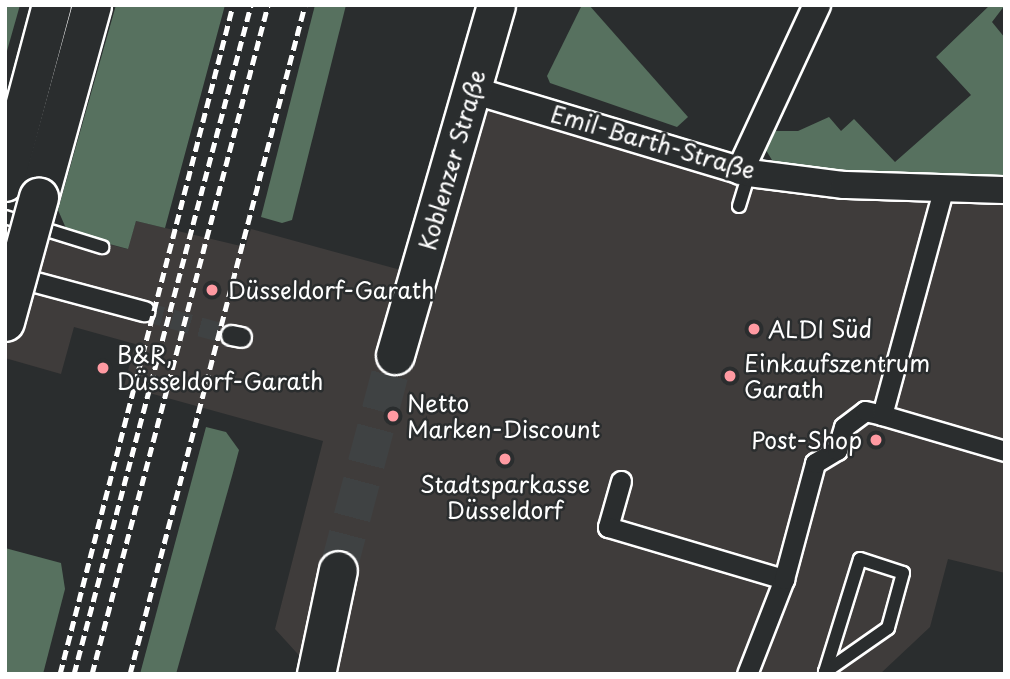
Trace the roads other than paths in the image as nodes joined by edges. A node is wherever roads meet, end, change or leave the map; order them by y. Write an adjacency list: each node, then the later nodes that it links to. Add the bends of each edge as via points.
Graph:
1 (52, 5): 7 (highway)
2 (92, 5): 15 (highway, bridge)
3 (496, 5): 5 (main road, Koblenzer Straße)
4 (817, 5): 6 (street)
5 (472, 90): 6 (street, Emil-Barth-Straße); 16 (main road, Koblenzer Straße)
6 (745, 172): 8 (street, Emil-Barth-Straße); 10 (lane)
7 (5, 182)
8 (943, 190): 9 (street, Emil-Barth-Straße); 17 (street)
9 (1005, 190)
10 (739, 206)
11 (5, 217): 12 (lane)
12 (102, 247)
13 (5, 274): 14 (street)
14 (144, 311)
15 (5, 322)
16 (395, 355)
17 (882, 415): 18 (street); 21 (street, via 865,411 844,427 837,450 816,463)
18 (1005, 450)
19 (621, 481): 21 (street, via 608,527)
20 (338, 570): 23 (main road)
21 (783, 579): 24 (street)
22 (825, 673): 22 (lane, via 888,628 903,573 860,559)
23 (316, 674)
24 (747, 674)

